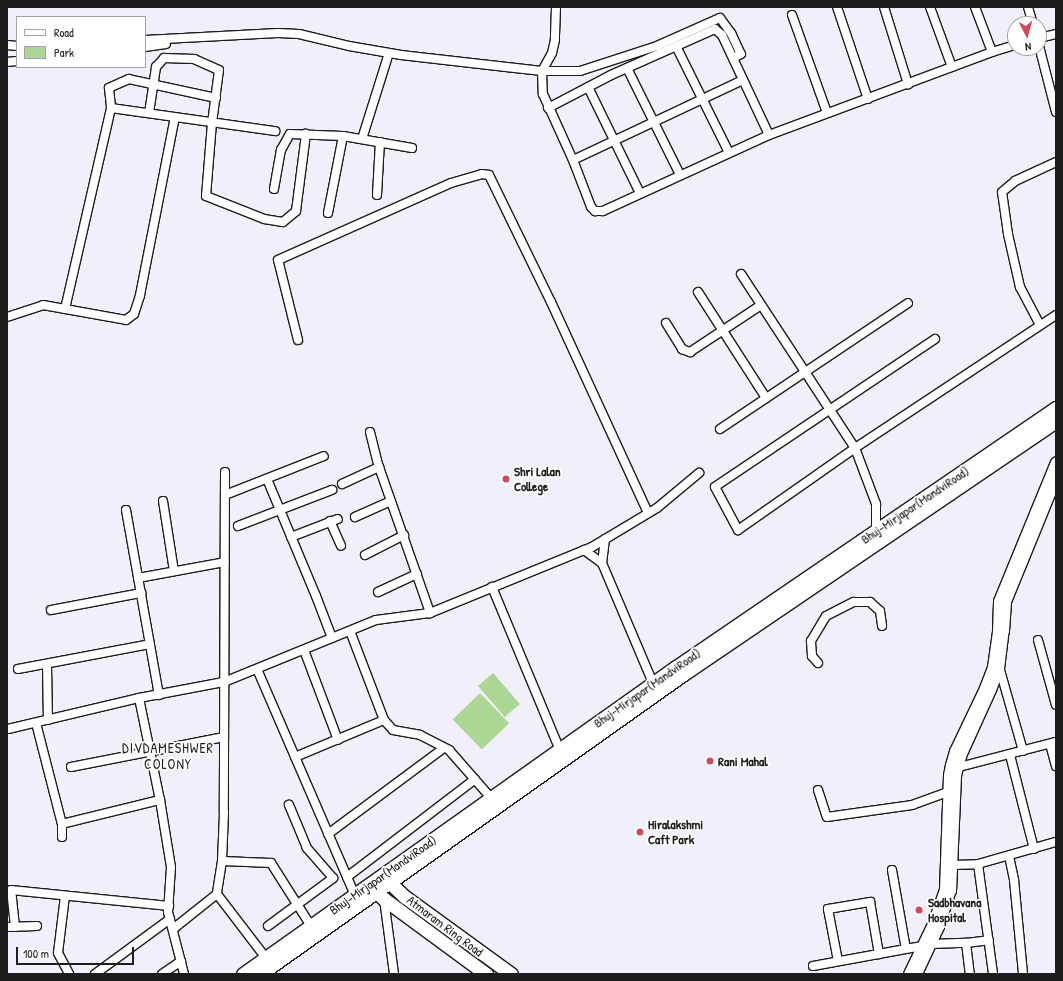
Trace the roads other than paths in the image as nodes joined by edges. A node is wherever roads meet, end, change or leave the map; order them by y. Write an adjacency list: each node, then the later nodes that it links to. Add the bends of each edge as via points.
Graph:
1 (556, 7): 18 (street, via 556,40)
2 (837, 7): 24 (street)
3 (884, 7): 21 (street)
4 (930, 7): 16 (street)
5 (975, 7): 12 (street)
6 (792, 15): 30 (street)
7 (217, 35): 8 (street); 10 (street); 13 (street, via 300,34)
8 (146, 40)
9 (676, 46): 15 (street, via 715,29 722,35); 17 (street); 25 (street)
10 (146, 47)
11 (1007, 47): 12 (street)
12 (992, 52): 16 (street)
13 (389, 53): 18 (street); 38 (street)
14 (1042, 56): 28 (street)
15 (733, 58): 18 (street, via 741,54 720,18 657,46 580,71); 19 (street)
16 (952, 67): 21 (street)
17 (627, 68): 22 (street); 32 (street)
18 (542, 71): 27 (street, via 542,94)
19 (743, 80): 25 (street); 36 (street)
20 (152, 84): 23 (street); 23 (street, via 156,67 164,58 194,59 219,70); 26 (street, via 128,79 109,88); 29 (street)
21 (908, 84): 24 (street)
22 (588, 87): 27 (street); 39 (street)
23 (216, 98): 33 (street)
24 (868, 98): 30 (street)
25 (702, 99): 32 (street); 42 (street)
26 (111, 108): 29 (street); 54 (street)
27 (548, 108): 43 (street)
28 (1056, 112)
29 (149, 113): 31 (street)
30 (827, 113): 36 (street)
31 (175, 118): 33 (street); 54 (street, via 134,314 126,320)
32 (653, 122): 39 (street); 45 (street)
33 (212, 123): 34 (street); 35 (street, via 206,196 264,219 283,222 296,211)
34 (275, 131)
35 (306, 134): 37 (street); 46 (street, via 290,134 281,150)
36 (769, 135): 42 (street)
37 (343, 136): 38 (street); 49 (street)
38 (362, 139): 40 (street)
39 (614, 140): 43 (street); 47 (street)
40 (380, 142): 41 (street); 48 (street)
41 (412, 148)
42 (729, 153): 45 (street)
43 (573, 160): 47 (street, via 591,207 595,211 603,211)
44 (1056, 162): 58 (street, via 1015,181 1002,192 1020,287)
45 (680, 175): 47 (street)
46 (274, 189)
47 (640, 193)
48 (377, 195)
49 (328, 213)
50 (741, 274): 53 (street)
51 (698, 292): 59 (street)
52 (908, 303): 62 (street)
53 (761, 305): 59 (street); 62 (street)
54 (65, 309): 56 (street, via 43,304)
55 (1056, 314): 58 (street)
56 (7, 317)
57 (666, 323): 59 (street, via 686,352 690,352)
58 (1040, 325): 69 (street)
59 (722, 330): 63 (street)
60 (935, 339): 65 (street)
61 (298, 340): 84 (street, via 278,260 451,183 482,174 489,175 551,302)
62 (805, 371): 63 (street); 65 (street)
63 (766, 398): 67 (street)
64 (1056, 408): 87 (main road, Bhuj-Mirjapar(MandviRoad))
65 (830, 410): 69 (street); 69 (street, via 715,487 738,530)
66 (1056, 421): 153 (main road, Bhuj-Mirjapar(MandviRoad))
67 (720, 429)
68 (370, 432): 72 (street)
69 (855, 448): 87 (street, via 876,504)
70 (324, 456): 75 (street)
71 (1056, 462): 138 (main road, via 999,601 993,667 956,751 949,775)
72 (379, 467): 77 (street); 81 (street)
73 (225, 472): 79 (street)
74 (699, 473): 84 (street)
75 (267, 479): 79 (street); 83 (street)
76 (1056, 482): 114 (street, via 1007,602)
77 (342, 484)
78 (332, 490): 83 (street)
79 (225, 495): 94 (street)
80 (163, 501): 96 (street)
81 (391, 501): 85 (street); 88 (street)
82 (126, 510): 98 (street)
83 (280, 511): 86 (street); 89 (street)
84 (648, 513): 90 (street)
85 (355, 517)
86 (238, 526)
87 (876, 531): 116 (main road, Bhuj-Mirjapar(MandviRoad))
88 (404, 535): 93 (street); 97 (street)
89 (291, 537): 91 (street, via 334,520); 106 (street)
90 (605, 539): 92 (street); 95 (street)
91 (341, 546)
92 (584, 550): 95 (street); 99 (street)
93 (365, 555)
94 (225, 562): 96 (street); 115 (street)
95 (602, 563): 116 (street)
96 (174, 571): 98 (street)
97 (417, 574): 101 (street); 103 (street)
98 (138, 578): 100 (street)
99 (492, 588): 103 (street); 128 (street)
100 (141, 592): 102 (street); 108 (street)
101 (378, 592)
102 (51, 610)
103 (430, 613): 105 (street, via 376,620)
104 (882, 626): 110 (street, via 880,611 870,602 854,602 826,616 811,641 812,656)
105 (350, 631): 106 (street); 121 (street)
106 (332, 638): 109 (street)
107 (1038, 640): 119 (street)
108 (150, 644): 111 (street); 117 (street)
109 (304, 650): 113 (street); 125 (street)
110 (818, 663)
111 (47, 665): 112 (street); 120 (street)
112 (18, 669)
113 (257, 669): 115 (street); 132 (street)
114 (1000, 669): 130 (street); 135 (street, via 962,754)
115 (224, 682): 117 (street); 124 (street)
116 (653, 683): 128 (main road, Bhuj-Mirjapar(MandviRoad))
117 (159, 695): 118 (street)
118 (139, 698): 120 (street); 129 (street)
119 (1056, 705)
120 (48, 720): 122 (street)
121 (384, 720): 125 (street); 127 (street, via 393,730 420,735)
122 (36, 723): 123 (street); 142 (street)
123 (8, 729)
124 (224, 737): 129 (street); 148 (street)
125 (338, 740): 132 (street)
126 (1053, 743): 130 (street); 133 (street)
127 (444, 748): 136 (street, via 449,750); 143 (street)
128 (560, 750): 139 (main road, Bhuj-Mirjapar(MandviRoad))
129 (150, 751): 134 (street); 140 (street)
130 (1024, 751): 131 (street)
131 (1010, 755): 135 (street); 146 (street)
132 (295, 757): 143 (street)
133 (1056, 766)
134 (71, 767)
135 (959, 767): 150 (street)
136 (475, 779): 139 (street); 152 (street)
137 (818, 790): 138 (street, via 827,817 912,805)
138 (948, 792): 168 (main road, via 945,890)
139 (492, 798): 153 (main road, Bhuj-Mirjapar(MandviRoad))
140 (160, 800): 142 (street); 159 (street, via 171,867)
141 (289, 805): 158 (street, via 307,848 333,878)
142 (62, 824): 144 (street)
143 (328, 834): 152 (street)
144 (62, 837)
145 (1056, 842): 146 (street)
146 (1034, 849): 147 (street)
147 (1009, 856): 149 (street); 188 (street)
148 (222, 861): 155 (street); 158 (street, via 271,863)
149 (978, 864): 150 (street); 166 (street)
150 (953, 865): 168 (street, via 952,891 948,907)
151 (892, 870): 169 (street)
152 (347, 878): 157 (street)
153 (386, 879): 154 (main road, Bhuj-Mirjapar(MandviRoad)); 184 (main road, Atmaram Ring Road, via 411,901)
154 (377, 892): 157 (main road, Bhuj-Mirjapar(MandviRoad)); 181 (main road, Bhuj-Mirjapar(MandviRoad)); 182 (street); 183 (main road, Atmaram Ring Road)
155 (217, 894): 165 (street); 171 (street)
156 (65, 896): 159 (street); 164 (street, via 11,890); 176 (street, via 58,954)
157 (355, 896): 163 (main road, Bhuj-Mirjapar(MandviRoad))
158 (297, 904): 162 (street); 163 (street)
159 (169, 906): 160 (street)
160 (170, 919): 165 (street); 177 (street)
161 (36, 926): 164 (street)
162 (268, 926)
163 (311, 926): 171 (main road, Bhuj-Mirjapar(MandviRoad))
164 (11, 927)
165 (173, 929): 172 (street)
166 (989, 940): 167 (street); 187 (street)
167 (966, 943): 168 (street); 186 (street)
168 (926, 945): 169 (street); 175 (street); 185 (main road)
169 (906, 949): 170 (street)
170 (879, 954): 173 (street); 173 (street, via 870,902 828,909)
171 (266, 958): 180 (main road, Bhuj-Mirjapar(MandviRoad))
172 (181, 961): 178 (street); 179 (street)
173 (838, 961): 174 (street)
174 (813, 966)
175 (921, 972)
176 (69, 974)
177 (95, 974)
178 (162, 974)
179 (184, 974)
180 (243, 974)
181 (260, 974)
182 (394, 974)
183 (486, 974)
184 (511, 974)
185 (909, 974)
186 (970, 974)
187 (993, 974)
188 (1024, 974)

